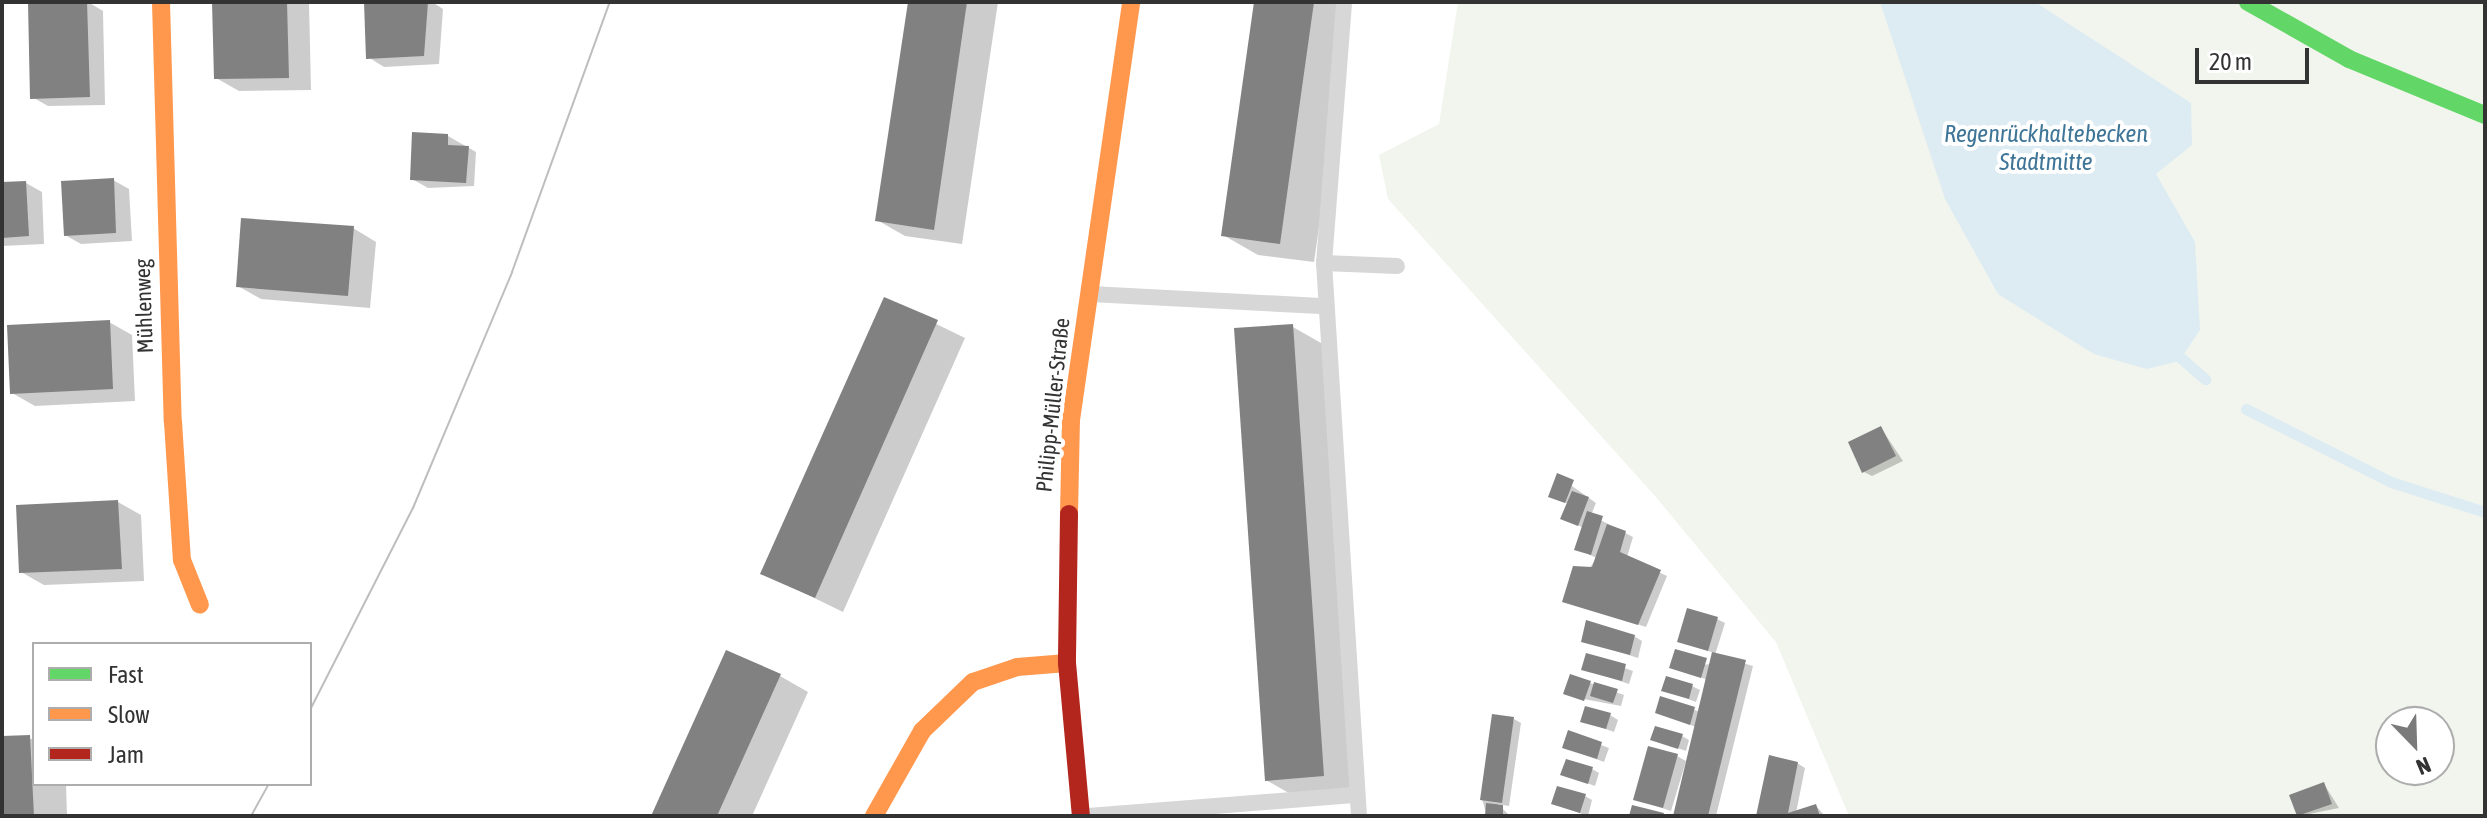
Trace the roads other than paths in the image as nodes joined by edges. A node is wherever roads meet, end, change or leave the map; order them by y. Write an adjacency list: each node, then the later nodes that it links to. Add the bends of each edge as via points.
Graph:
1 (161, 2): 10 (street, Mühlenweg, via 176,468 182,560)
2 (1131, 2): 8 (street, Philipp-Müller-Straße)
3 (1344, 2): 6 (lane)
4 (2248, 2): 5 (street, via 2349,59)
5 (2485, 115)
6 (1324, 263): 7 (lane); 9 (lane)
7 (1397, 266)
8 (1089, 294): 9 (lane); 11 (street, Philipp-Müller-Straße, via 1071,420)
9 (1321, 306): 12 (lane)
10 (200, 605)
11 (1067, 663): 13 (street, via 1017,667 973,682 922,731); 14 (street, Philipp-Müller-Straße)
12 (1357, 795): 15 (lane); 16 (lane)
13 (874, 816)
14 (1081, 816)
15 (1088, 816)
16 (1359, 816)

